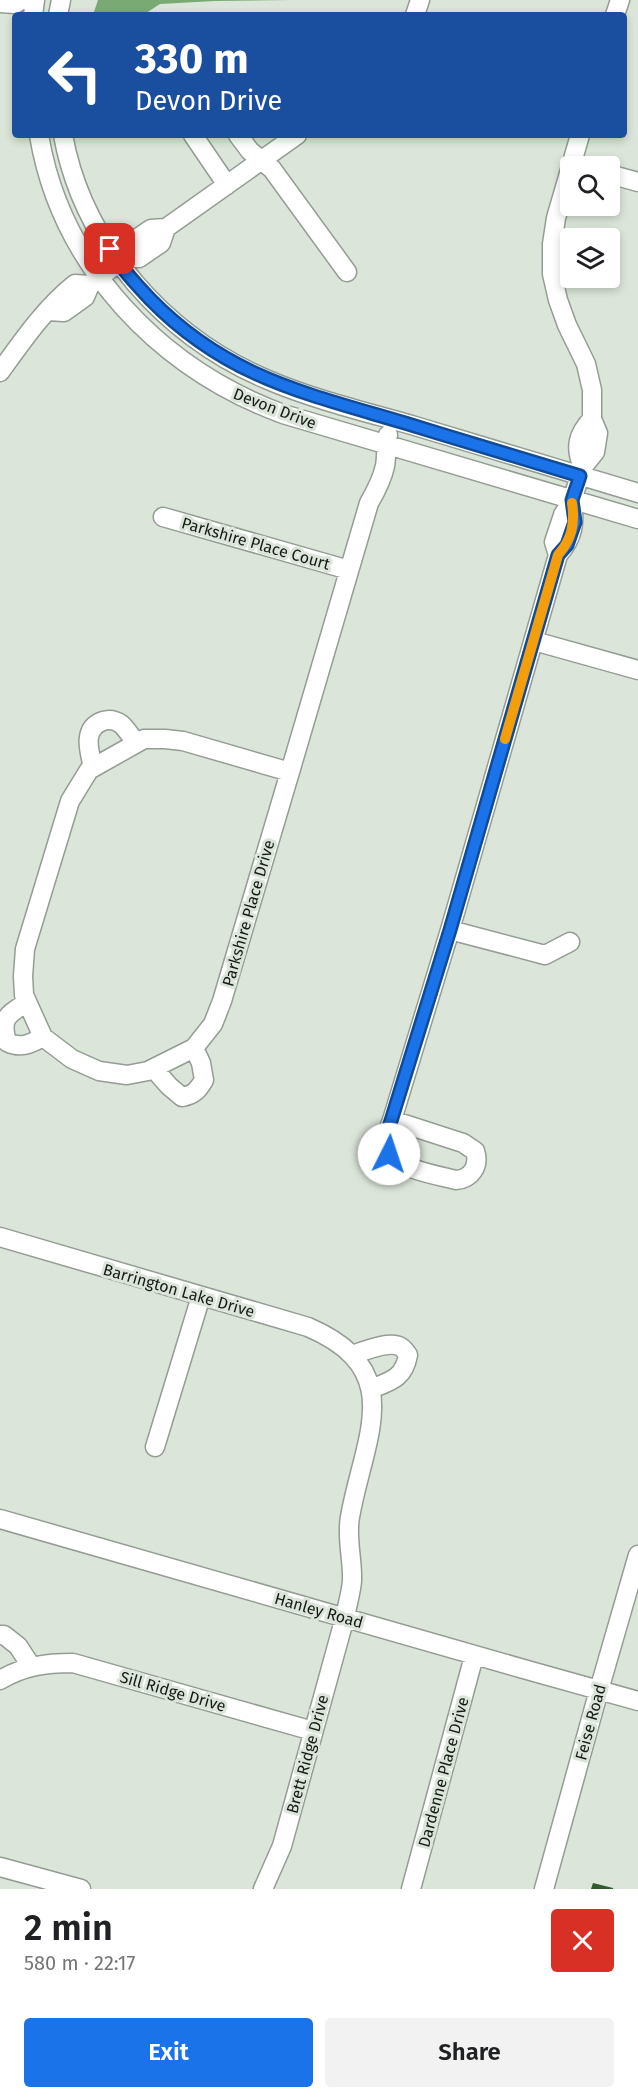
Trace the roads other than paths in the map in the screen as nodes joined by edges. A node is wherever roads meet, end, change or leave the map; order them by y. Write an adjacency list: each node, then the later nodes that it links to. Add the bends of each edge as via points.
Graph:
1 (21, 0): 2 (street, via 15,4)
2 (0, 3)
3 (40, 138): 17 (street, Devon Drive, via 57,199)
4 (64, 138): 15 (street, Devon Drive, via 83,199)
5 (195, 138): 13 (street)
6 (240, 138): 10 (street)
7 (293, 138): 10 (street)
8 (579, 138): 9 (street)
9 (576, 156)
10 (261, 161): 13 (street); 16 (street, via 272,169)
11 (620, 177): 12 (street)
12 (638, 182)
13 (227, 185): 15 (street, via 166,228 161,243 139,258)
14 (560, 207): 21 (street, via 552,244 552,274 592,390 592,419 582,429 577,453)
15 (122, 261): 17 (street); 19 (street, Devon Drive, via 134,283 178,327 222,357 284,387)
16 (347, 272)
17 (95, 282): 18 (street, via 85,297 64,312 48,311 34,324); 20 (street, Devon Drive, via 162,345 222,387 283,414)
18 (0, 372)
19 (393, 420): 20 (street, Parkshire Place Drive); 21 (street, Devon Drive)
20 (385, 445): 23 (street, Devon Drive); 26 (street, Parkshire Place Drive, via 374,461 366,489 369,503)
21 (581, 471): 22 (street, Devon Drive); 23 (street)
22 (638, 493)
23 (572, 500): 25 (street, Devon Drive); 27 (street, via 562,515 554,542 558,555)
24 (163, 517): 26 (street, Parkshire Place Court)
25 (638, 519)
26 (349, 570): 31 (street, Parkshire Place Drive)
27 (534, 641): 28 (street); 32 (street)
28 (638, 670)
29 (136, 742): 30 (street, Parkshire Place Drive); 30 (street, via 121,724 99,722 91,729 89,738); 31 (street, Parkshire Place Drive, via 183,741)
30 (93, 766): 34 (street, Parkshire Place Drive, via 70,801 25,949 22,976)
31 (290, 772): 36 (street, Parkshire Place Drive, via 222,1001 213,1024)
32 (450, 930): 33 (street, via 544,955); 38 (street)
33 (570, 942)
34 (27, 1002): 35 (street, Parkshire Place Drive); 35 (street, via 4,1020 7,1042 20,1047)
35 (43, 1037): 37 (street, Parkshire Place Drive, via 72,1059 99,1071 127,1074)
36 (194, 1048): 37 (street, Parkshire Place Drive); 37 (street, via 204,1080 190,1096 182,1097)
37 (154, 1069)
38 (393, 1120): 38 (street, via 386,1137 393,1159 456,1180 470,1175 477,1162 475,1151 463,1143)
39 (0, 1237): 40 (street, Barrington Lake Drive)
40 (201, 1296): 41 (street, Barrington Lake Drive, via 308,1327); 43 (street)
41 (352, 1354): 42 (street, Barrington Lake Drive, via 362,1365); 42 (street, via 394,1345 408,1355 406,1368 393,1380)
42 (371, 1389): 46 (street, Barrington Lake Drive, via 370,1432 349,1519 352,1581)
43 (155, 1447)
44 (0, 1520): 46 (street, Hanley Road)
45 (638, 1555): 51 (street, Feise Road)
46 (345, 1617): 48 (street, Hanley Road); 53 (street, Brett Ridge Drive)
47 (0, 1635): 49 (street, via 18,1646)
48 (474, 1656): 51 (street, Hanley Road); 57 (street, Dardenne Place Drive)
49 (31, 1666): 50 (street, Sill Ridge Drive); 53 (street, Sill Ridge Drive, via 73,1664)
50 (0, 1680)
51 (598, 1690): 52 (street, Hanley Road); 58 (street, Feise Road)
52 (638, 1701)
53 (313, 1731): 56 (street, Brett Ridge Drive, via 282,1846)
54 (0, 1867): 55 (street)
55 (81, 1889)
56 (263, 1889)
57 (411, 1889)
58 (544, 1889)

